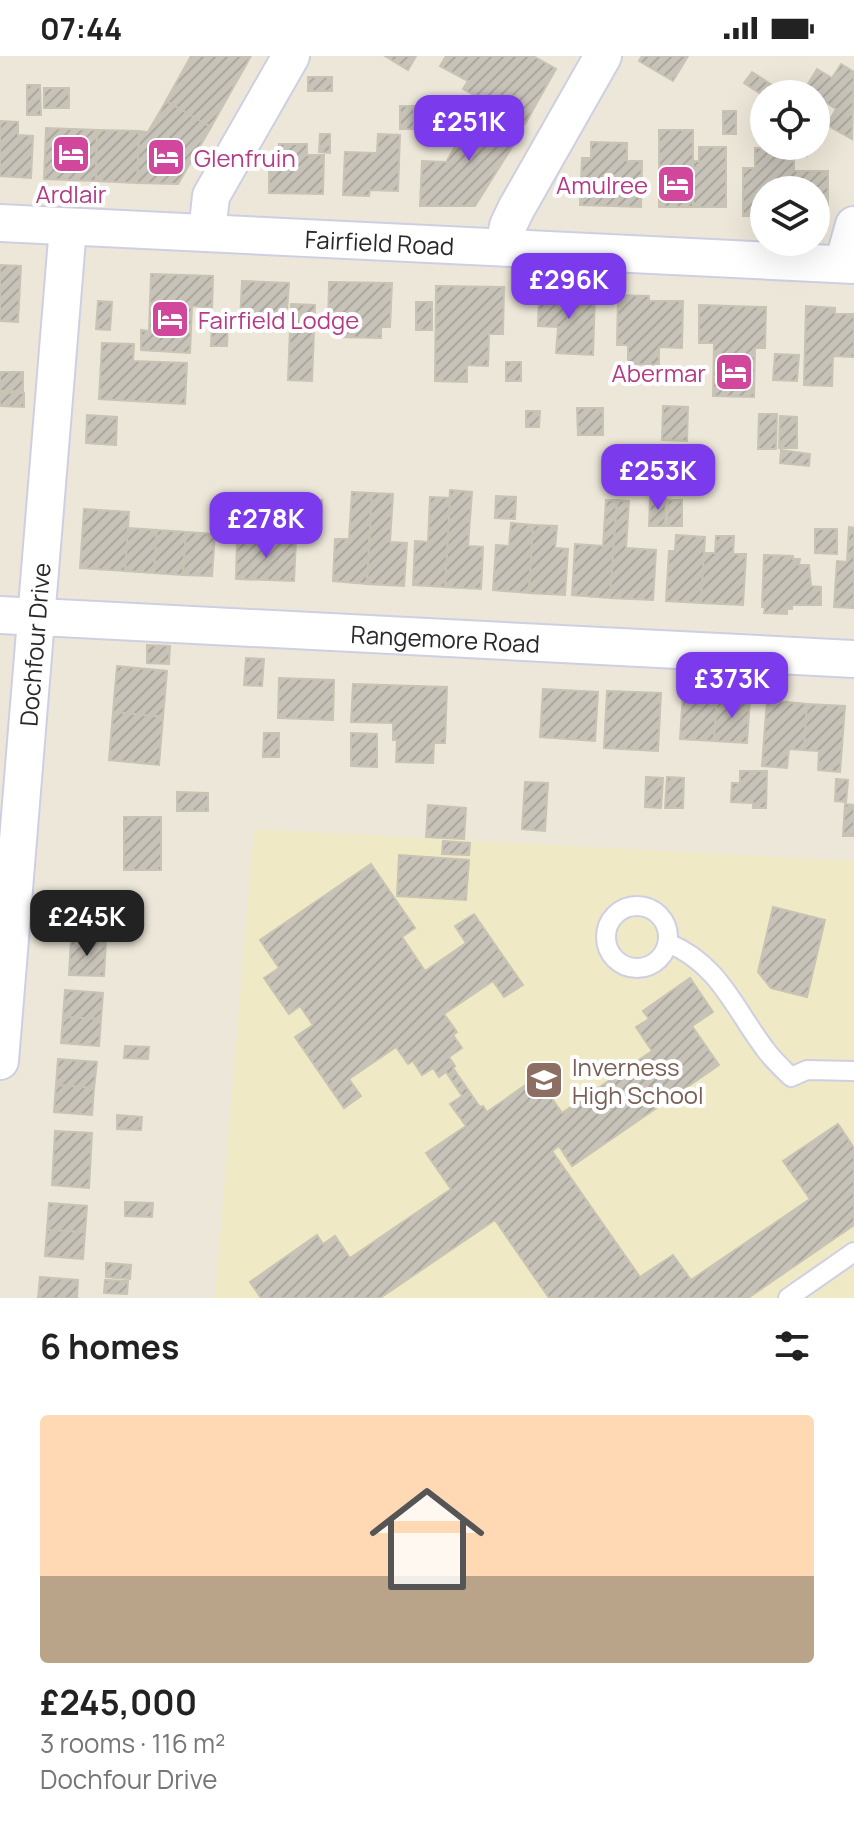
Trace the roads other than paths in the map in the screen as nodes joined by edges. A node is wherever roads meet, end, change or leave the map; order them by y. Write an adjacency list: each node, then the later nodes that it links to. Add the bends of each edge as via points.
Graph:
1 (291, 56): 6 (street, via 211,196)
2 (603, 56): 7 (street, via 516,209)
3 (0, 223): 5 (street, Fairfield Road)
4 (854, 225): 8 (street)
5 (68, 227): 6 (street, Fairfield Road); 10 (street, Dochfour Drive)
6 (207, 233): 7 (street, Fairfield Road)
7 (504, 247): 8 (street, Fairfield Road)
8 (849, 265)
9 (0, 615): 10 (street, Rangemore Road)
10 (38, 617): 11 (street, Rangemore Road); 13 (street, Dochfour Drive)
11 (854, 659)
12 (668, 943): 14 (lane, via 708,968 765,1050 791,1077 807,1070)
13 (0, 1061)
14 (854, 1071)
15 (854, 1252): 16 (lane)
16 (788, 1298)

